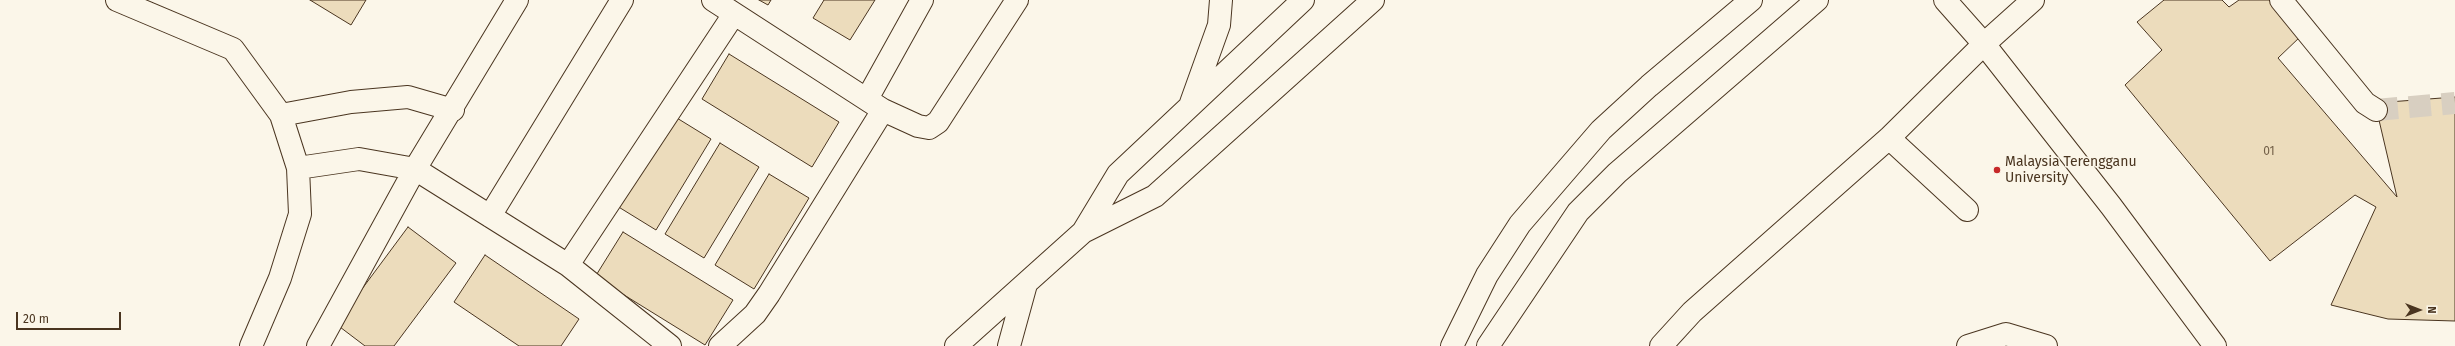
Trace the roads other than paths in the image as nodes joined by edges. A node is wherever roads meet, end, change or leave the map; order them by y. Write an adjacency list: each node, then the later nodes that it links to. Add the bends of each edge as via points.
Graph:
1 (117, 0): 21 (street, via 233,49)
2 (517, 0): 19 (street)
3 (622, 0): 26 (street)
4 (713, 0): 15 (street)
5 (922, 0): 17 (street)
6 (1017, 0): 17 (street, via 938,122 929,128 918,126)
7 (1221, 0): 18 (street, via 1219,25)
8 (1303, 0): 18 (street)
9 (1373, 0): 27 (street, via 1155,196)
10 (1750, 0): 36 (street, via 1601,130 1520,224 1487,275)
11 (1817, 0): 37 (street, via 1617,173 1578,212)
12 (1945, 0): 16 (street)
13 (2033, 0): 16 (street)
14 (2281, 0): 20 (street, via 2365,103)
15 (734, 14): 17 (street); 28 (street)
16 (1984, 44): 22 (street); 41 (street, via 2111,206)
17 (875, 105): 33 (street, via 770,294 755,314)
18 (1190, 106): 27 (street, via 1118,174)
19 (452, 110): 21 (street, via 408,97 351,102); 24 (street)
20 (2376, 110)
21 (281, 114): 23 (street)
22 (1889, 138): 25 (street); 38 (street, via 1692,312)
23 (298, 168): 24 (street, via 359,159); 30 (street, via 300,214 280,278)
24 (415, 169): 26 (street); 31 (street)
25 (1967, 210)
26 (490, 216): 28 (street)
27 (1084, 232): 29 (street)
28 (568, 265): 32 (street)
29 (1026, 284): 34 (street); 35 (street)
30 (251, 346)
31 (318, 346)
32 (670, 346)
33 (720, 346)
34 (956, 346)
35 (1009, 346)
36 (1452, 346)
37 (1488, 346)
38 (1661, 346)
39 (1968, 346): 40 (street, via 2006,334)
40 (2046, 346)
41 (2215, 346)

